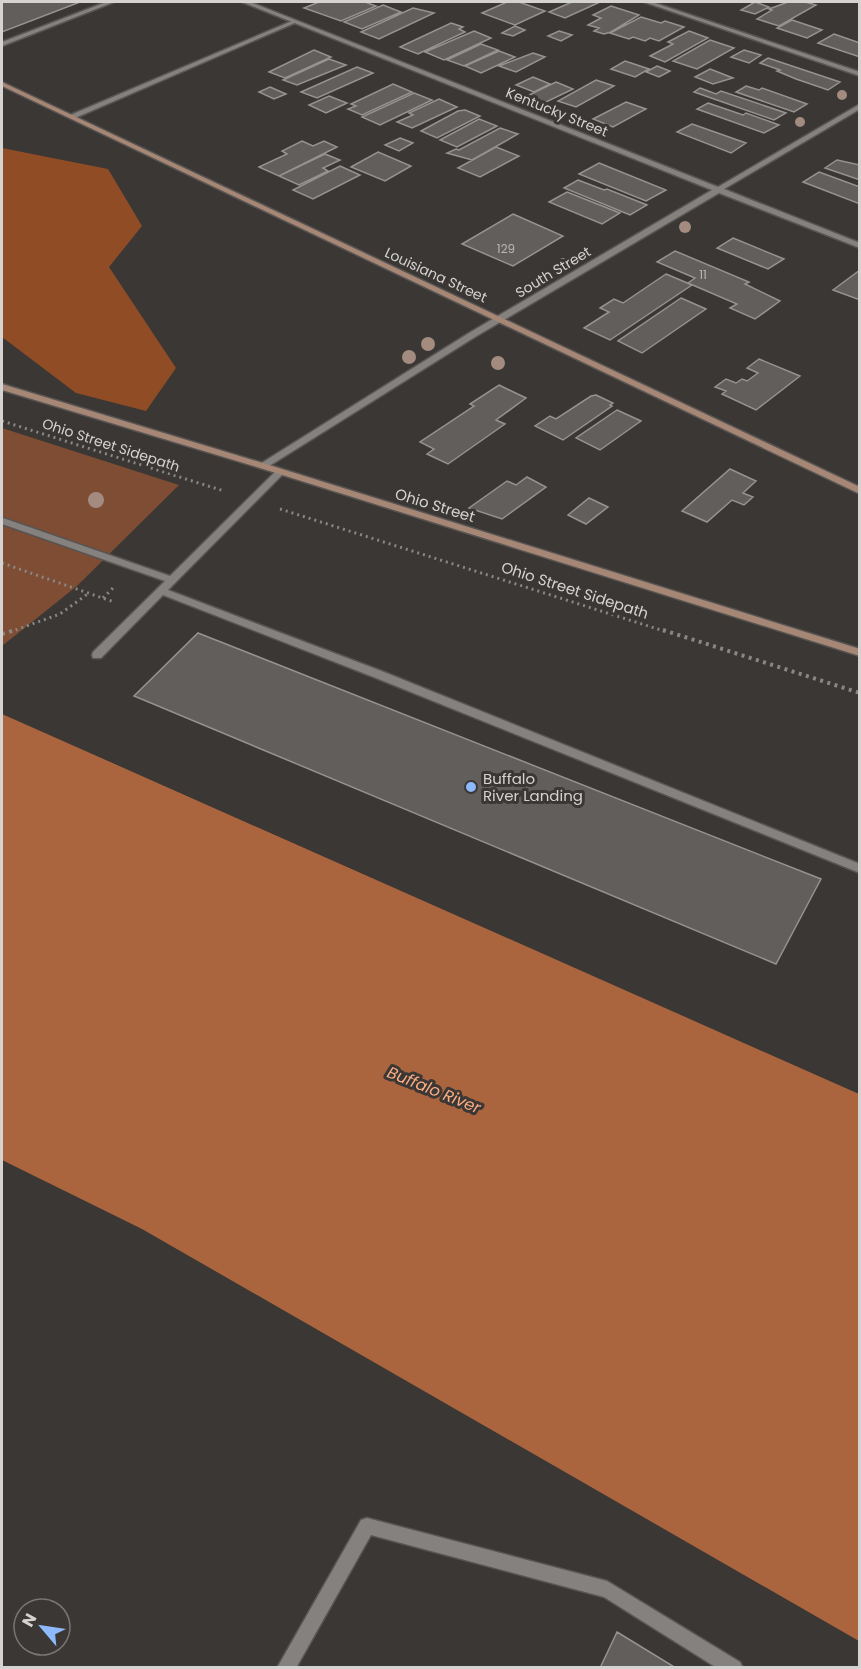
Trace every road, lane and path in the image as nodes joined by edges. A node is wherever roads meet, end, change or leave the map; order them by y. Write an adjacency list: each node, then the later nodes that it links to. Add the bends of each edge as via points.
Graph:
1 (111, 2): 5 (street)
2 (246, 2): 4 (street, Kentucky Street)
3 (647, 2): 6 (street)
4 (294, 22): 9 (street); 10 (street, Kentucky Street)
5 (2, 44)
6 (860, 74)
7 (2, 84): 9 (street, Louisiana Street)
8 (860, 106): 10 (street, South Street)
9 (72, 116): 12 (street, Louisiana Street)
10 (718, 191): 11 (street, Kentucky Street); 12 (street, South Street)
11 (860, 246)
12 (500, 320): 15 (street, South Street); 18 (street, Louisiana Street)
13 (2, 387): 15 (street, Ohio Street)
14 (2, 421): 17 (path, Ohio Street Sidepath)
15 (263, 466): 16 (street, Ohio Street)
16 (280, 471): 22 (street); 27 (street, Ohio Street)
17 (215, 488)
18 (860, 490)
19 (282, 510): 29 (path, Ohio Street Sidepath)
20 (2, 521): 22 (street)
21 (2, 563): 24 (path)
22 (172, 580): 23 (street)
23 (161, 591): 28 (street); 30 (street)
24 (89, 593): 25 (path); 26 (path, via 51,617)
25 (121, 604)
26 (2, 634)
27 (860, 653)
28 (97, 655)
29 (860, 693)
30 (860, 869)
31 (286, 1668): 32 (street, via 367,1526 608,1589)
32 (734, 1668)

